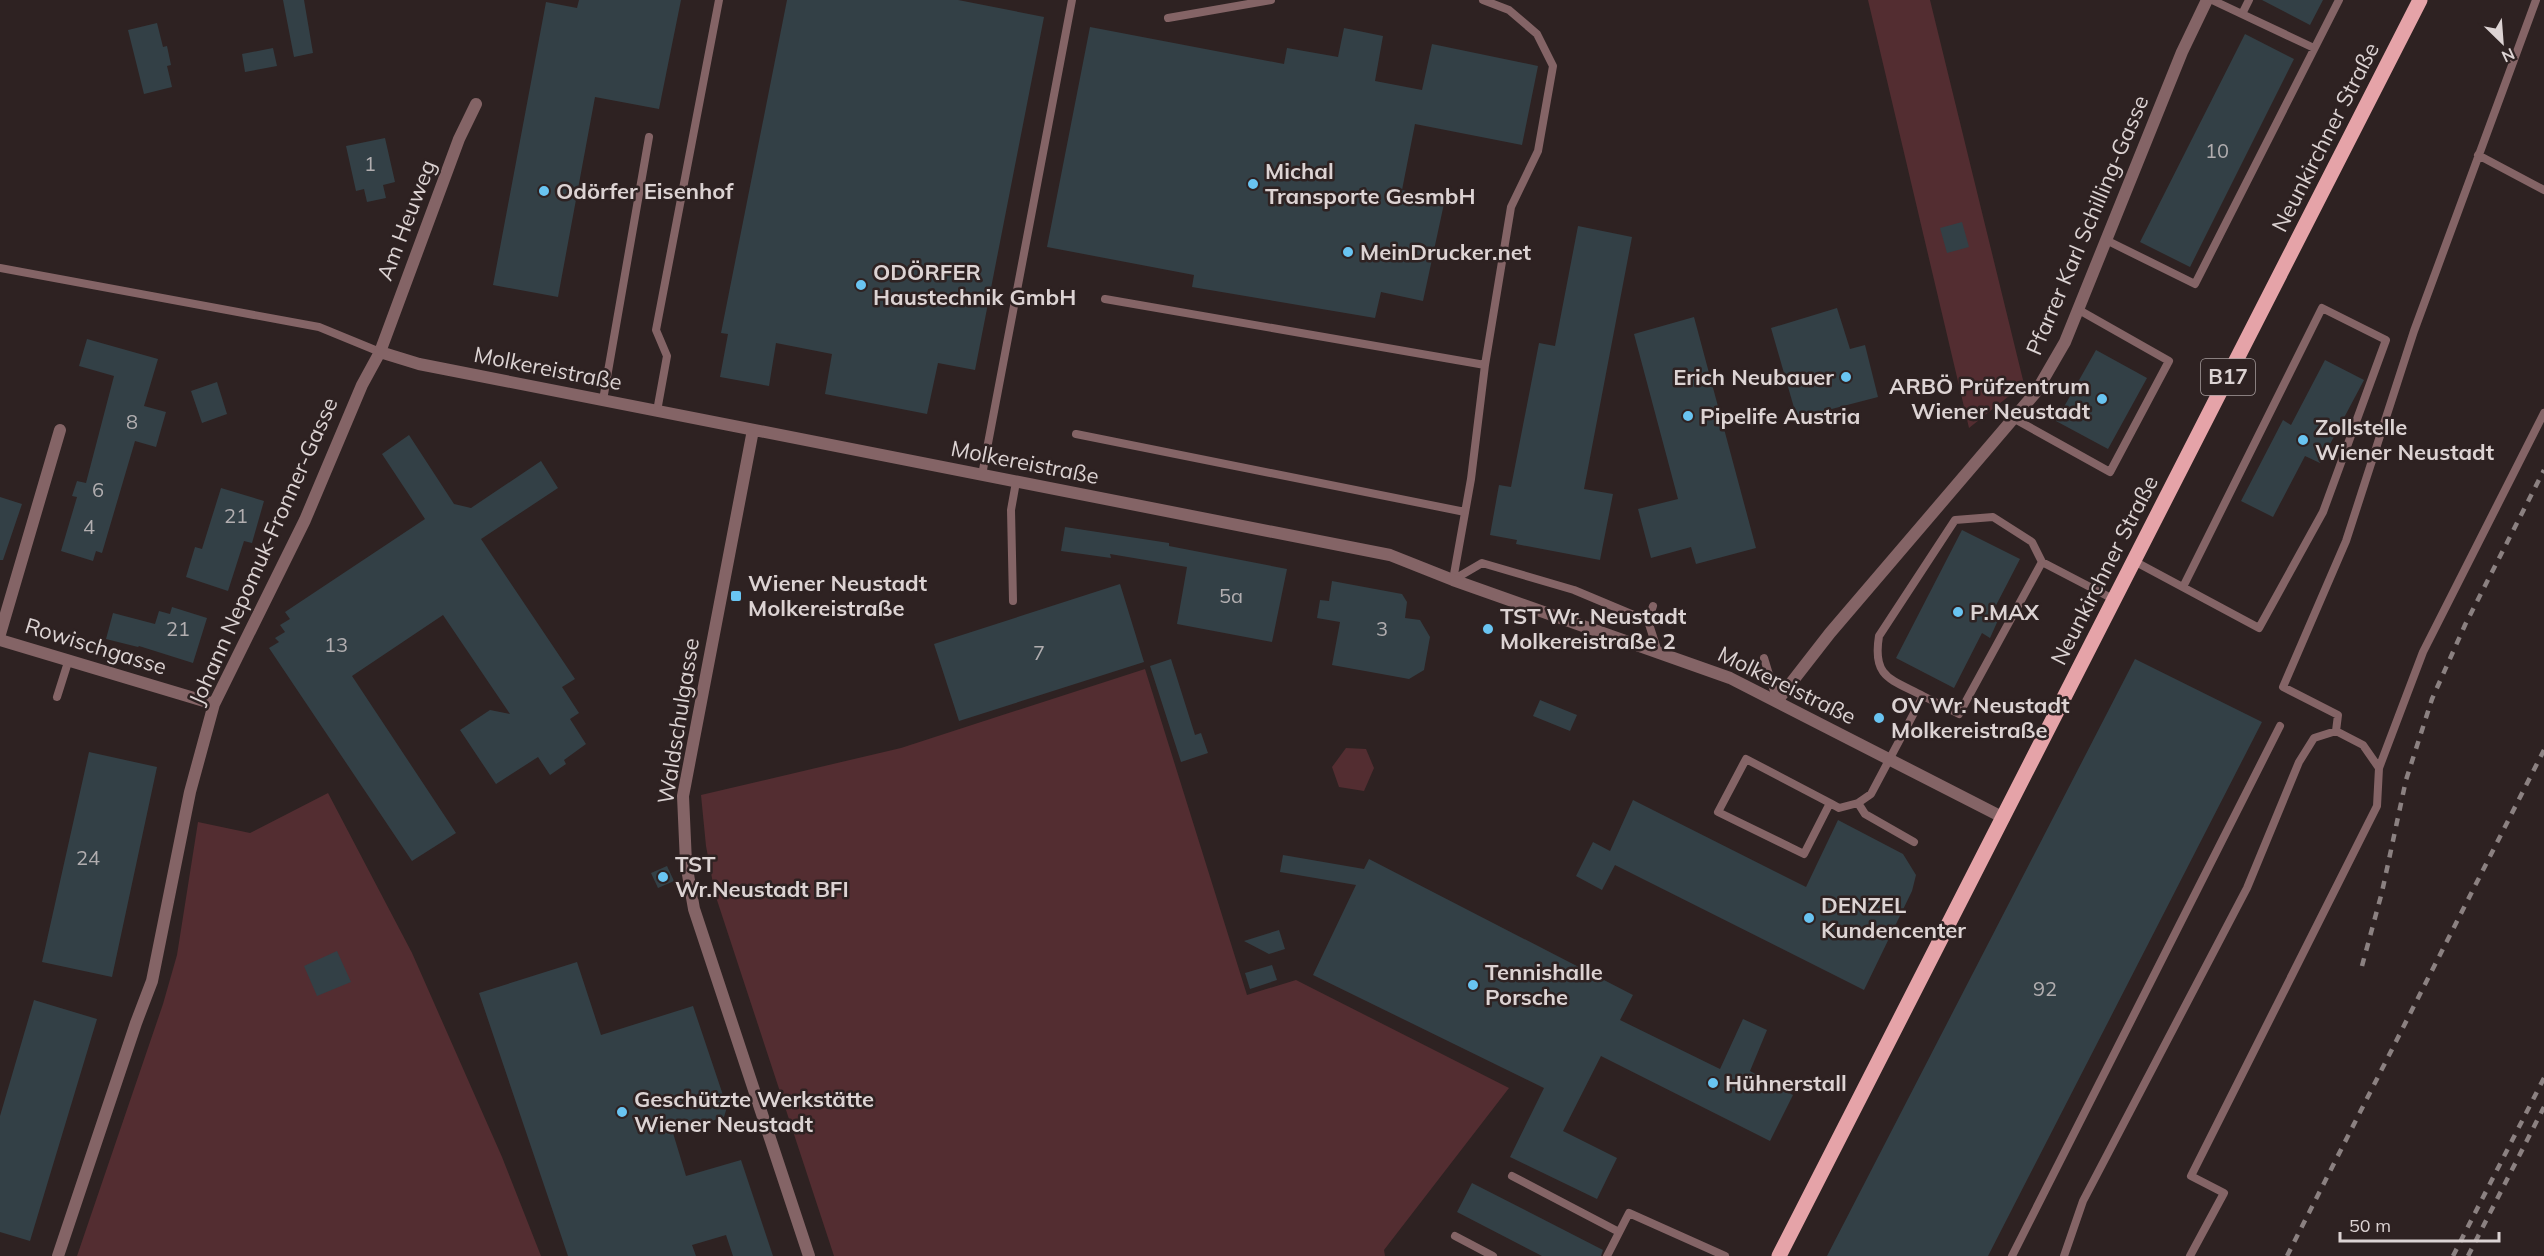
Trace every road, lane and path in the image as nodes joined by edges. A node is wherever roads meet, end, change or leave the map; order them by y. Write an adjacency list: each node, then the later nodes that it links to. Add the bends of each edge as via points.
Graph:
1 (720, 0): 25 (lane, via 656,330 667,356)
2 (1072, 0): 31 (lane)
3 (1271, 0): 12 (lane)
4 (1483, 0): 23 (lane, via 1509,10 1537,34 1553,66 1538,151 1511,207)
5 (2207, 0): 18 (street, Pfarrer Karl Schilling-Gasse, via 2182,52)
6 (2212, 0): 11 (lane)
7 (2249, 0): 11 (lane)
8 (2339, 0): 13 (lane)
9 (2420, 0): 34 (main road, Neunkirchner Straße / B17)
10 (2536, 0): 16 (lane)
11 (2242, 14): 13 (lane)
12 (1168, 18)
13 (2313, 48): 18 (lane, via 2195,284)
14 (476, 104): 22 (street, Am Heuweg, via 459,139)
15 (649, 137): 24 (lane)
16 (2478, 155): 17 (lane); 52 (lane, via 2414,331 2346,541 2283,687 2338,715)
17 (2544, 190)
18 (2108, 242): 21 (street, Pfarrer Karl Schilling-Gasse)
19 (0, 268): 22 (lane, Molkereistraße, via 319,327)
20 (1105, 299): 23 (lane)
21 (2079, 310): 27 (street, Pfarrer Karl Schilling-Gasse, via 2066,342 2036,392); 27 (lane, via 2169,361 2110,472)
22 (380, 352): 24 (street, Molkereistraße, via 419,364); 50 (street, Johann Nepomuk-Fronner-Gasse, via 305,520)
23 (1485, 365): 33 (lane)
24 (603, 400): 25 (street, Molkereistraße)
25 (657, 411): 29 (street, Molkereistraße)
26 (2544, 413): 54 (lane, via 2423,652)
27 (2013, 418): 49 (street, Pfarrer Karl Schilling-Gasse)
28 (60, 430): 42 (street)
29 (753, 430): 31 (street, Molkereistraße); 63 (street, Waldschulgasse, via 683,796 686,863 694,909)
30 (1076, 434): 33 (lane)
31 (982, 475): 32 (street, Molkereistraße)
32 (1016, 482): 36 (street, Molkereistraße, via 1390,555); 39 (lane, via 1011,510)
33 (1465, 512): 36 (lane)
34 (2134, 561): 37 (lane); 38 (main road, Neunkirchner Straße / B17)
35 (2042, 562): 38 (lane); 47 (lane, via 1959,714); 47 (lane, via 2032,542 1993,517 1955,520 1879,636 1875,657 1886,676)
36 (1453, 580): 41 (lane, via 1482,563 1574,590); 44 (street, Molkereistraße)
37 (2183, 587): 37 (lane, via 2259,628 2323,512 2386,340 2322,308)
38 (2115, 600): 57 (main road, Neunkirchner Straße / B17)
39 (1013, 602)
40 (1653, 606): 41 (lane)
41 (1648, 621): 44 (lane)
42 (0, 634)
43 (0, 640): 46 (street, Rowischgasse)
44 (1658, 652): 49 (street, Molkereistraße, via 1730,678)
45 (1764, 658): 49 (lane)
46 (69, 659): 48 (lane); 50 (street, Rowischgasse)
47 (1923, 696): 53 (lane)
48 (57, 697)
49 (1777, 701): 53 (street, Molkereistraße)
50 (214, 704): 62 (street, Johann Nepomuk-Fronner-Gasse, via 190,792 152,981)
51 (2280, 726): 68 (lane)
52 (2336, 731): 54 (lane, via 2363,745); 69 (lane, via 2314,738 2299,762 2247,888 2083,1201)
53 (1891, 760): 56 (lane, via 1871,794); 57 (street, Molkereistraße)
54 (2379, 768): 70 (lane, via 2378,806 2191,1176 2224,1193)
55 (1830, 803): 55 (lane, via 1804,854 1718,812 1746,759); 56 (lane, via 1839,808)
56 (1858, 803): 58 (lane, via 1865,814)
57 (2004, 818): 67 (main road, Neunkirchner Straße / B17)
58 (1914, 842)
59 (1512, 1176): 60 (lane)
60 (1619, 1232): 65 (lane); 66 (lane, via 1629,1213)
61 (1455, 1236): 64 (lane)
62 (58, 1256)
63 (809, 1256)
64 (1493, 1256)
65 (1607, 1256)
66 (1725, 1256)
67 (1779, 1256)
68 (2012, 1256)
69 (2064, 1256)
70 (2190, 1256)

